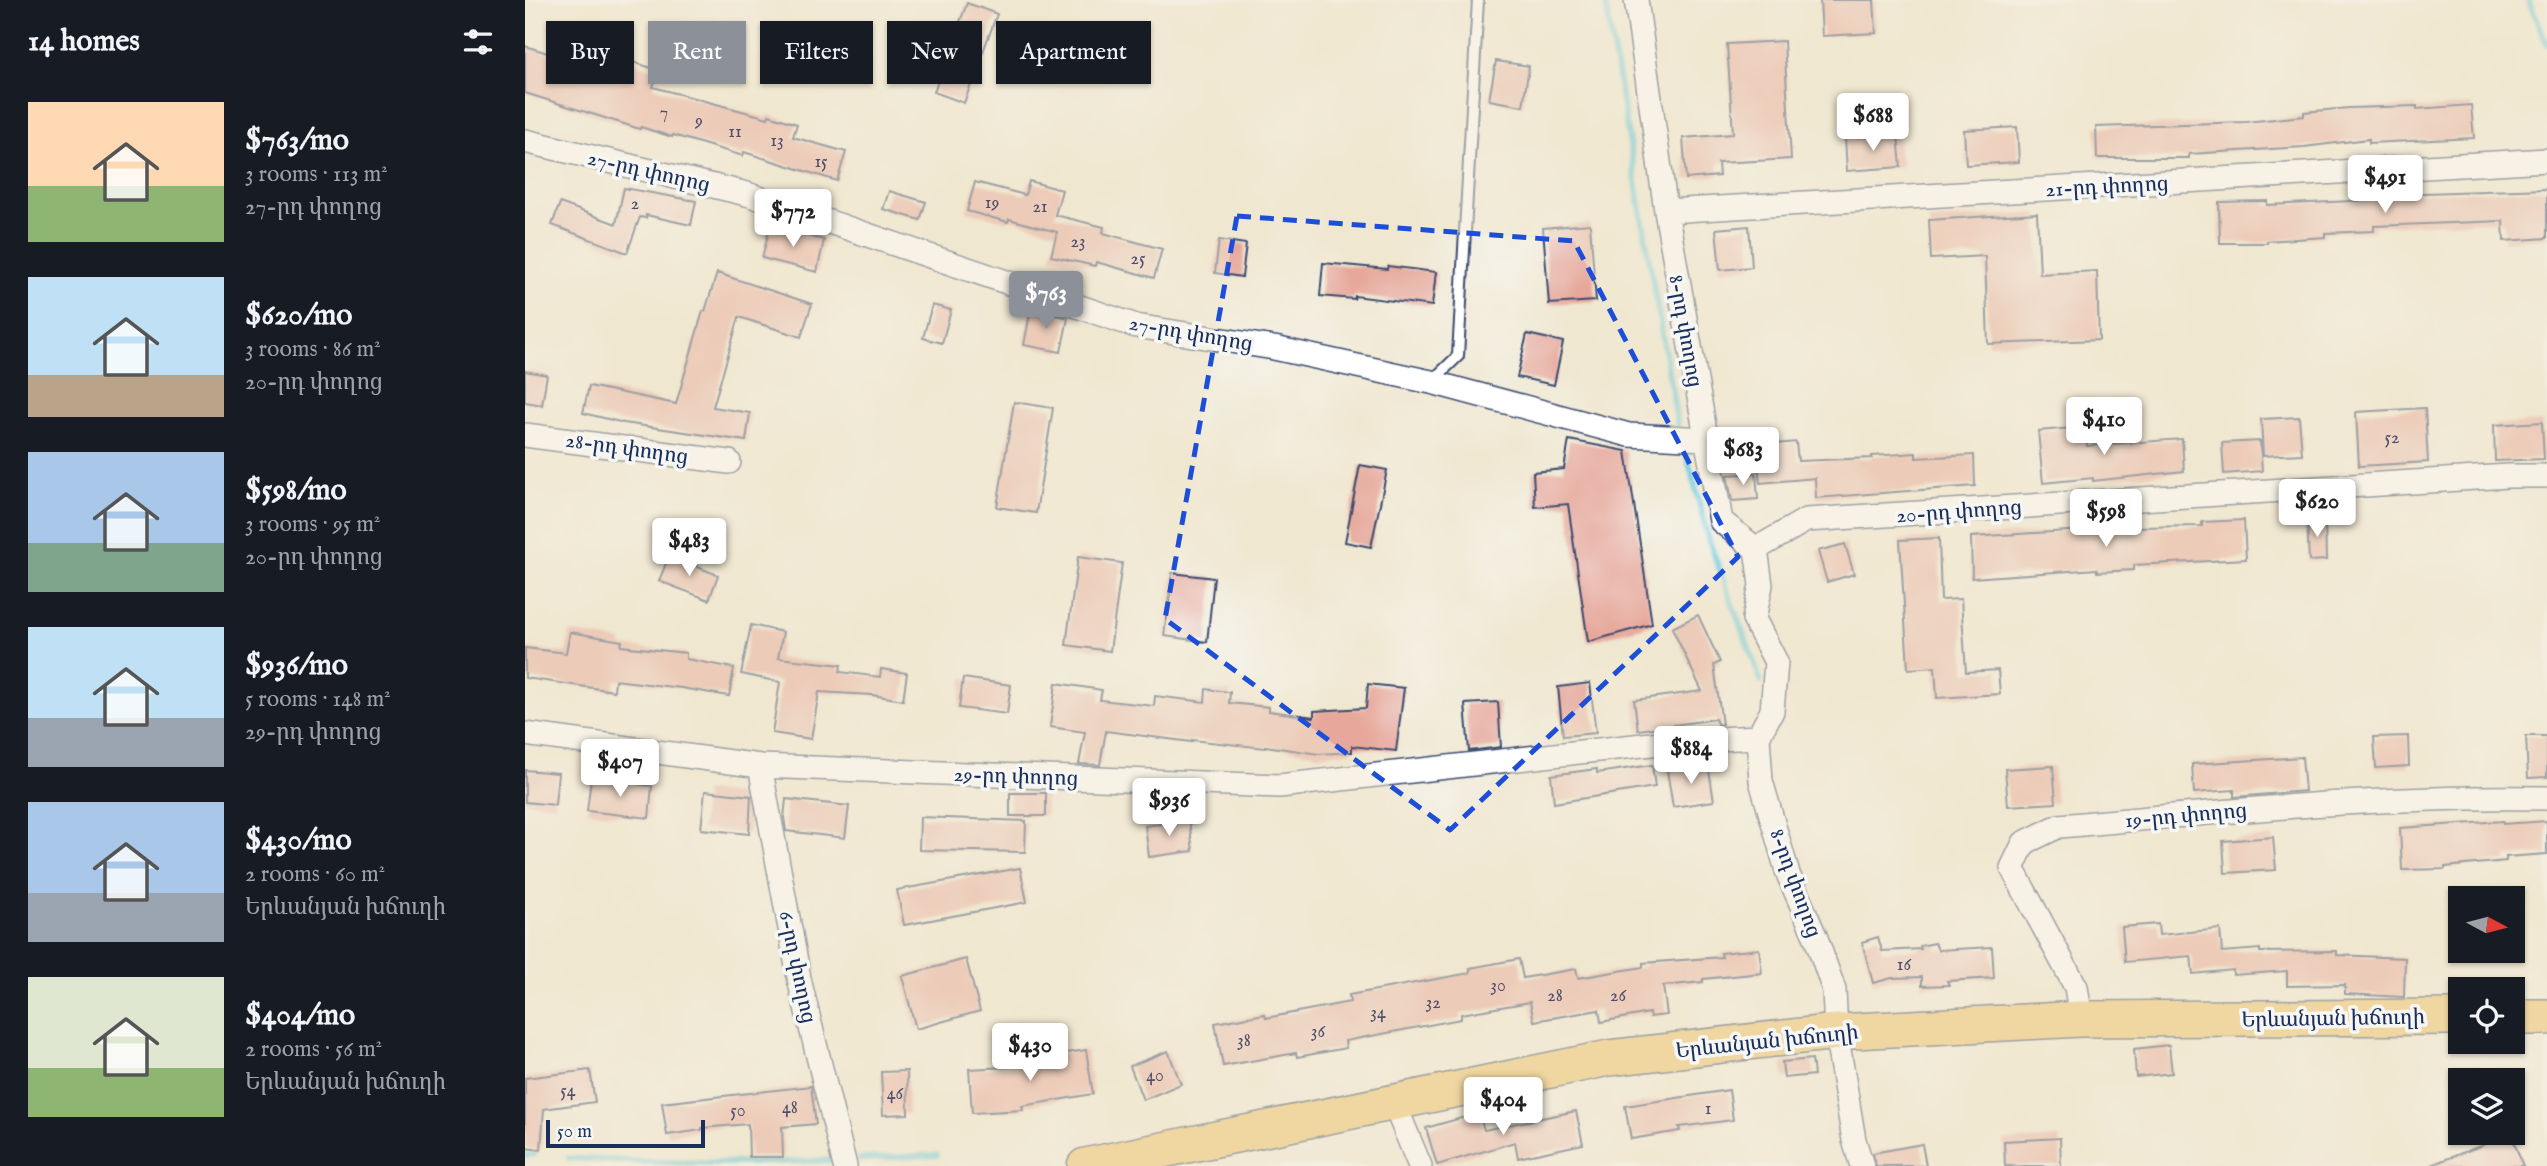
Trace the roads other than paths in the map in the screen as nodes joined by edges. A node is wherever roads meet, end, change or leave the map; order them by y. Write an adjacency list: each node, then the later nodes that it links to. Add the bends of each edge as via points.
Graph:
1 (1478, 0): 6 (lane, via 1458,356)
2 (1636, 0): 5 (street, 8-րդ փողոց)
3 (525, 141): 6 (street, 27-րդ փողոց, via 747,194 1136,326 1274,348)
4 (2547, 160): 5 (street, 21-րդ փողոց)
5 (1666, 211): 8 (street, 8-րդ փողոց)
6 (1431, 382): 8 (street, 27-րդ փողոց, via 1629,435)
7 (525, 435): 9 (street, 28-րդ փողոց)
8 (1705, 439): 11 (street, 8-րդ փողոց, via 1721,521)
9 (729, 461)
10 (2547, 476): 11 (street, 20-րդ փողոց, via 1806,520)
11 (1756, 549): 13 (street, 8-րդ փողոց, via 1761,585 1754,619 1776,662 1772,711)
12 (525, 734): 14 (street, 29-րդ փողոց)
13 (1758, 737): 14 (street, 29-րդ փողոց, via 1678,741 1279,786); 20 (street, 8-րդ փողոց, via 1761,780 1788,874 1834,990)
14 (760, 766): 22 (street, 6-րդ փողոց, via 800,984)
15 (2547, 798): 19 (street, 19-րդ փողոց, via 2315,803 2059,826 2024,843 2012,868 2076,987)
16 (2448, 1017): 19 (main road, Երևանյան խճուղի)
17 (2525, 1017): 18 (main road)
18 (2547, 1017)
19 (2081, 1019): 20 (main road, Երևանյան խճուղի)
20 (1836, 1032): 21 (main road, Երևանյան խճուղի, via 1609,1058); 25 (street, 8-րդ փողոց)
21 (1394, 1103): 23 (main road, Երևանյան խճուղի); 24 (street)
22 (845, 1166)
23 (1085, 1166)
24 (1420, 1166)
25 (1862, 1166)

